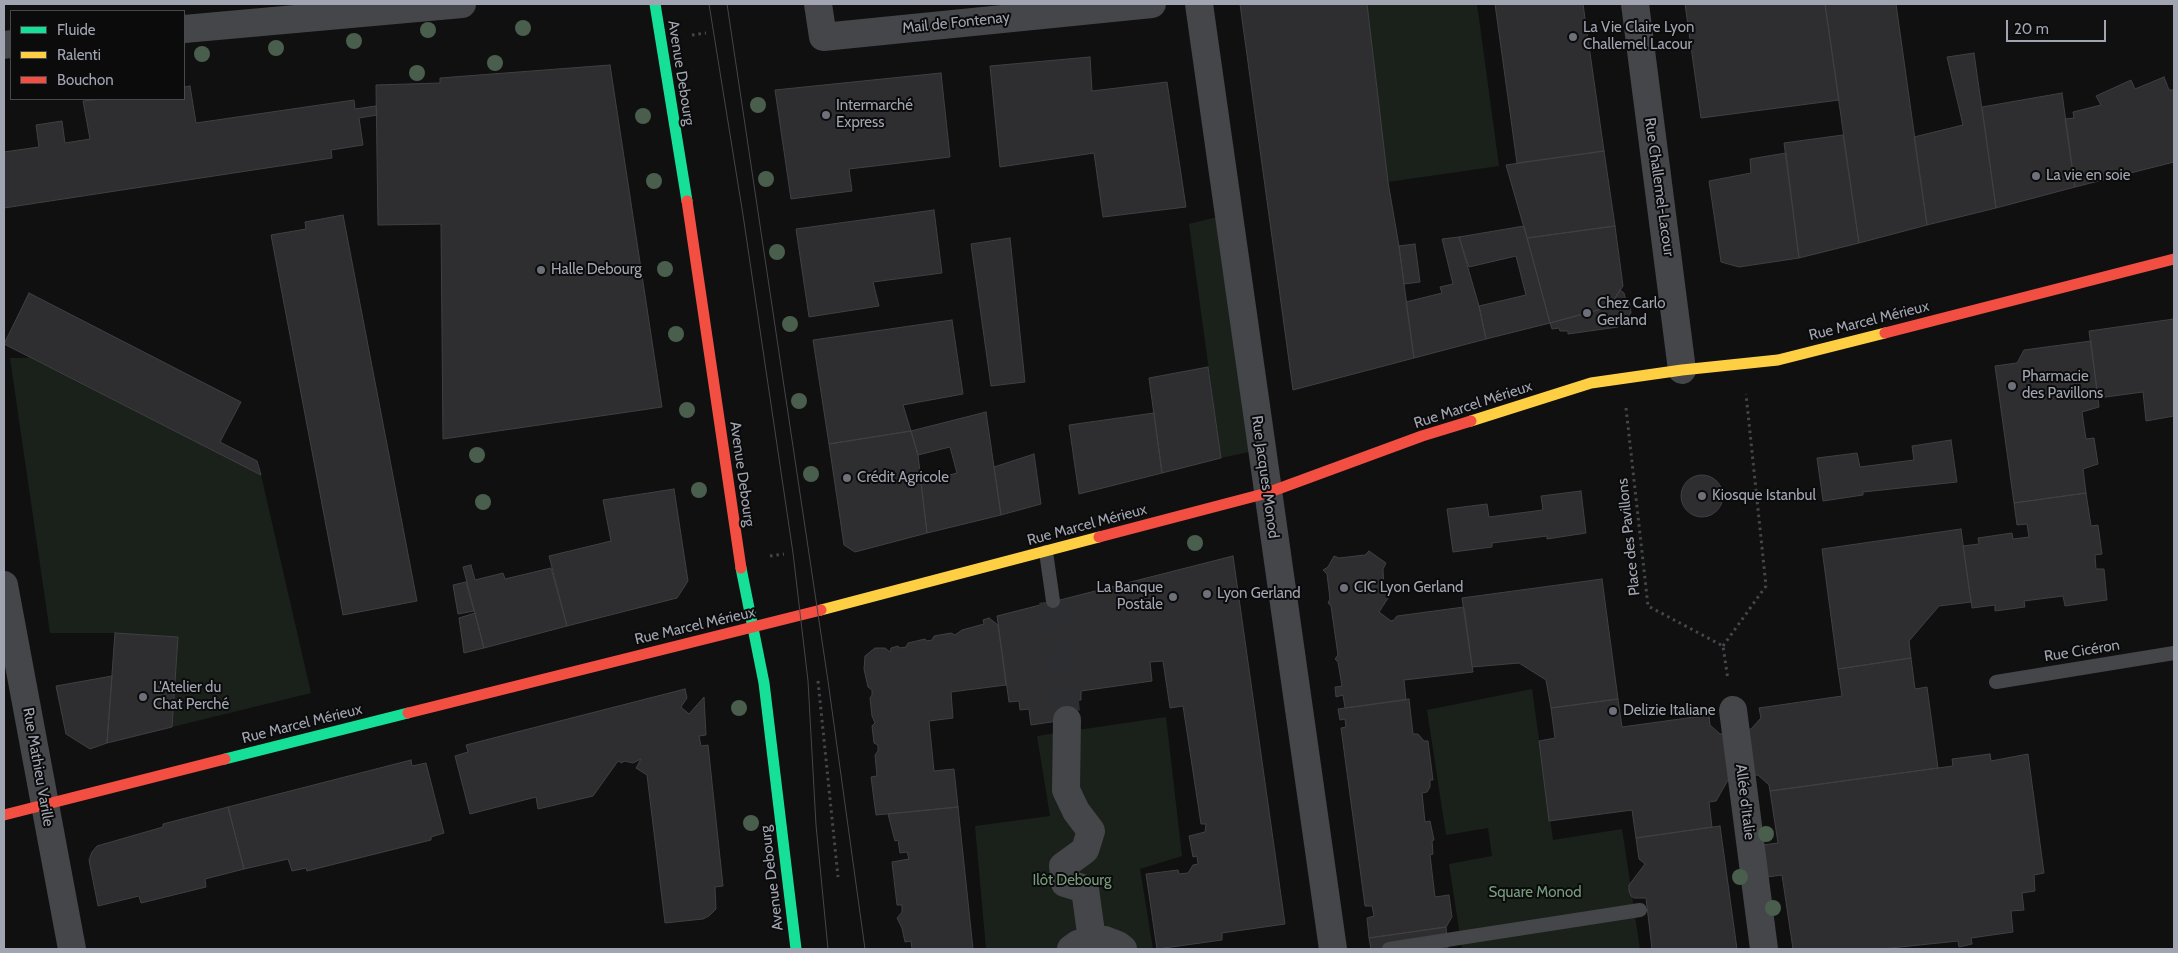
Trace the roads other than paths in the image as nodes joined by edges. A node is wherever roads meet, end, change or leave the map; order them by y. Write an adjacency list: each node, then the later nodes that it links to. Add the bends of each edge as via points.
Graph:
1 (462, 4): 7 (street)
2 (654, 4): 14 (street, Avenue Debourg, via 689,210 736,541)
3 (818, 4): 4 (street, Mail de Fontenay, via 823,37)
4 (1152, 4)
5 (1199, 4): 10 (street, Rue Jacques Monod)
6 (1635, 4): 9 (street, Rue Challemel-Lacour)
7 (185, 29)
8 (2174, 259): 9 (street, Rue Marcel Mérieux, via 1778,360)
9 (1682, 370): 10 (street, Rue Marcel Mérieux, via 1591,383 1422,436)
10 (1267, 493): 11 (street, Rue Marcel Mérieux); 26 (street, Rue Jacques Monod)
11 (1046, 552): 13 (lane); 14 (street, Rue Marcel Mérieux)
12 (4, 585): 19 (street, Rue Mathieu Varille)
13 (1053, 601)
14 (752, 628): 19 (street, Rue Marcel Mérieux); 24 (street, Avenue Debourg, via 764,683)
15 (2174, 653): 16 (lane, Rue Cicéron)
16 (1996, 682)
17 (1733, 710): 28 (street, Allée d'Italie, via 1746,895)
18 (1067, 720): 22 (street, via 1066,790 1091,831 1085,850 1063,866 1065,883 1085,890)
19 (45, 805): 20 (street, Rue Marcel Mérieux); 23 (street, Rue Mathieu Varille)
20 (4, 815)
21 (1640, 910): 27 (lane)
22 (1082, 945): 25 (street, via 1105,940)
23 (72, 949)
24 (796, 949)
25 (1123, 949)
26 (1332, 949)
27 (1389, 949)
28 (1764, 949)

